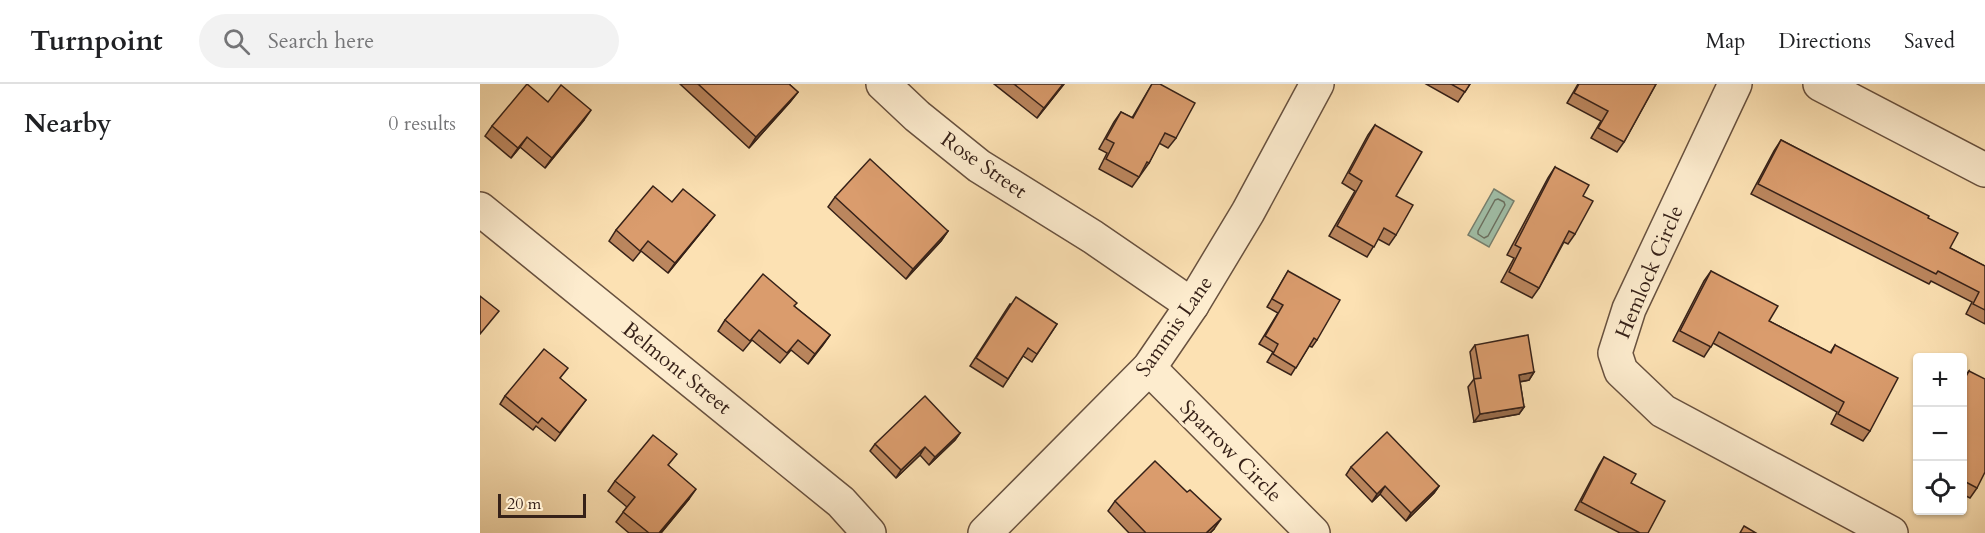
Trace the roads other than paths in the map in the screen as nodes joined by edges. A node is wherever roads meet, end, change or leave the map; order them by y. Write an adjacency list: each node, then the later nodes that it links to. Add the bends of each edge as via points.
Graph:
1 (883, 84): 7 (street, Rose Street, via 979,166)
2 (1317, 84): 7 (street, Sammis Lane)
3 (1735, 84): 12 (street, Hemlock Circle, via 1629,309 1615,352 1621,371 1664,411)
4 (1820, 84): 5 (street)
5 (1985, 170)
6 (480, 209): 9 (street, Belmont Street, via 841,502)
7 (1192, 305): 8 (street, Sammis Lane)
8 (1149, 368): 10 (street, Sammis Lane); 11 (street, Sparrow Circle)
9 (869, 533)
10 (986, 533)
11 (1313, 533)
12 (1891, 533)

